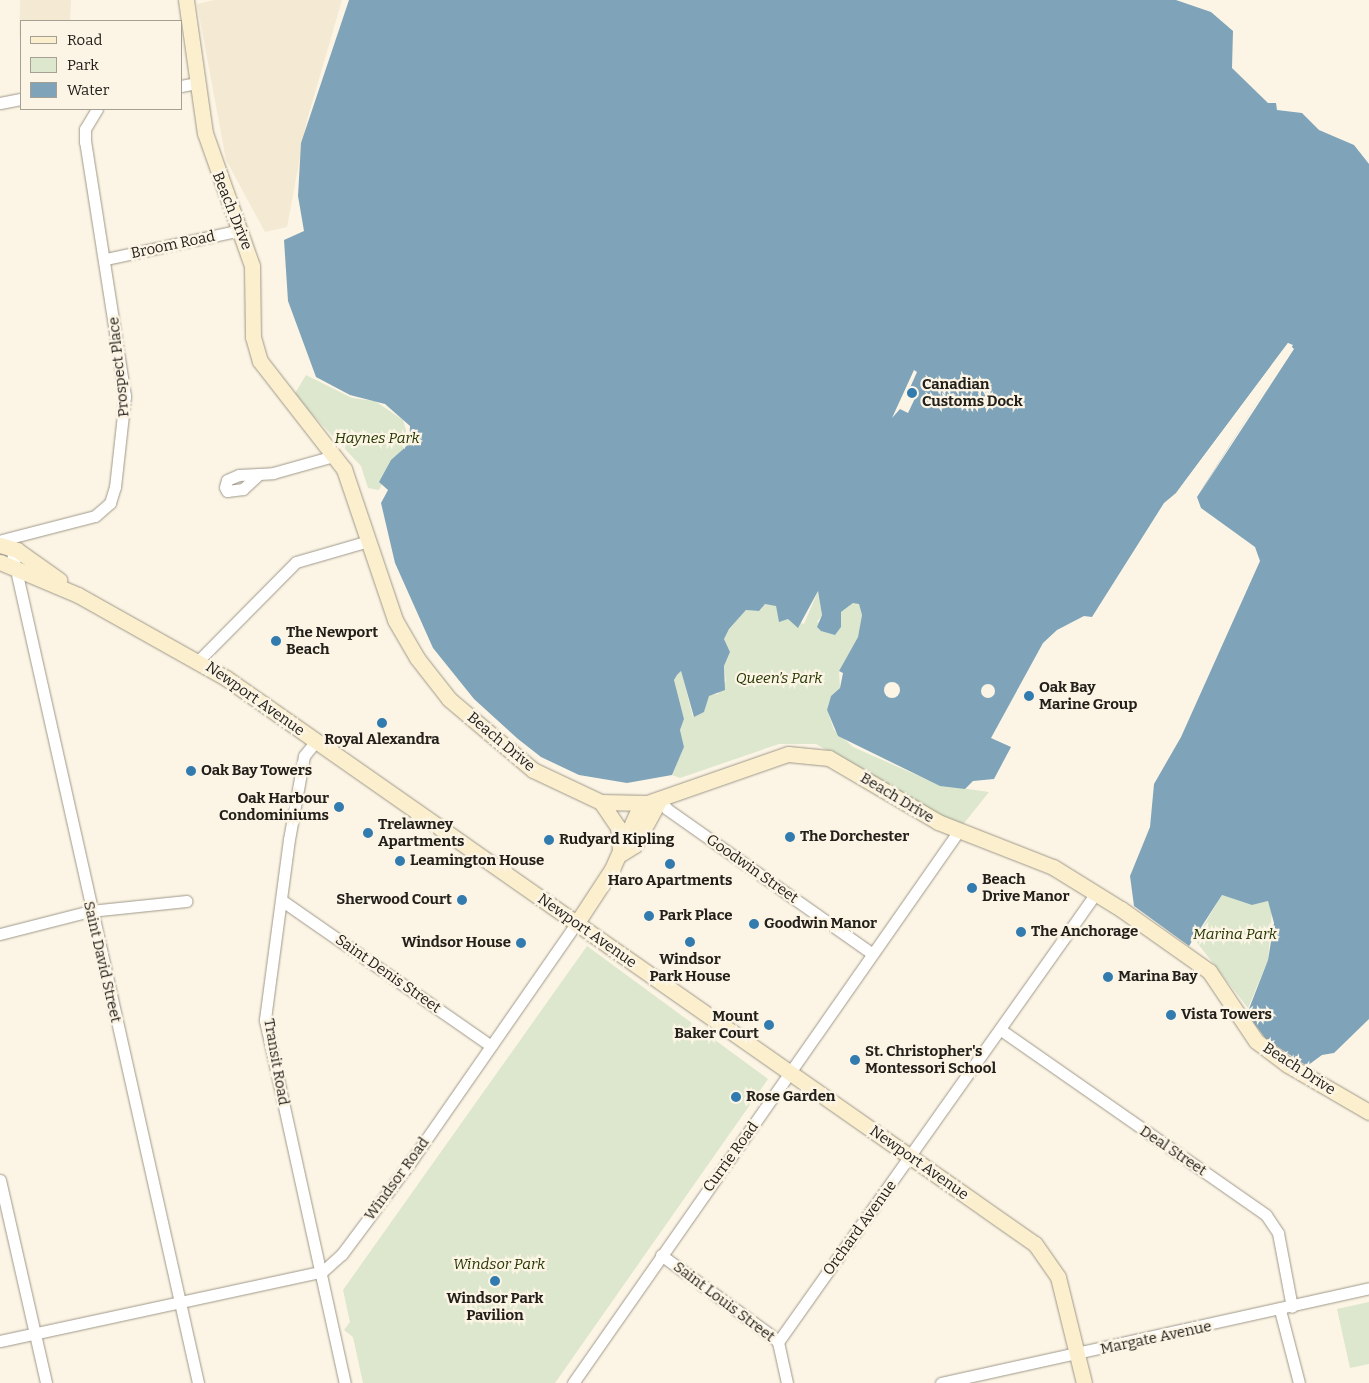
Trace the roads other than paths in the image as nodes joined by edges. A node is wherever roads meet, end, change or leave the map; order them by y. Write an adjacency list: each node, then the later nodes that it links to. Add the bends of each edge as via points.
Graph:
1 (186, 0): 2 (main road, Beach Drive)
2 (189, 85): 6 (main road, Beach Drive, via 214,166)
3 (20, 99): 4 (street)
4 (0, 103)
5 (92, 111): 7 (street, Prospect Place, via 85,142)
6 (241, 230): 7 (street, Broom Road); 8 (main road, Beach Drive, via 254,282 253,337 260,361)
7 (106, 259): 11 (street, Prospect Place, via 125,396 124,438 110,503 79,522)
8 (334, 456): 9 (street); 10 (main road, Beach Drive, via 348,481)
9 (258, 475)
10 (365, 542): 15 (street, via 296,562); 18 (main road, Beach Drive, via 406,642 443,692 533,770)
11 (5, 543): 13 (street, Saint David Street); 14 (main road)
12 (0, 562): 13 (main road, Newport Avenue)
13 (15, 568): 14 (main road, Newport Avenue); 25 (street, Saint David Street)
14 (78, 595): 15 (main road, Newport Avenue)
15 (199, 660): 16 (main road, Newport Avenue)
16 (316, 741): 24 (street, Transit Road, via 304,756); 26 (main road, Newport Avenue)
17 (660, 799): 19 (main road, Beach Drive); 20 (main road, Beach Drive, via 788,754 814,754 840,764); 21 (main road, via 635,845); 28 (street, Goodwin Street)
18 (601, 802): 19 (main road, Beach Drive); 21 (main road, via 618,827)
19 (642, 804): 21 (main road, Windsor Road)
20 (958, 832): 22 (main road, Beach Drive, via 1053,867); 28 (street, Currie Road)
21 (619, 855): 26 (main road, Windsor Road)
22 (1096, 893): 29 (street, Orchard Avenue); 32 (main road, Beach Drive, via 1209,971 1256,1041 1288,1065)
23 (186, 901): 25 (street)
24 (284, 902): 30 (street, Saint Denis Street); 36 (street, Transit Road, via 265,1020)
25 (90, 912): 27 (street); 38 (street, Saint David Street)
26 (576, 924): 30 (street, Windsor Road); 31 (main road, Newport Avenue)
27 (0, 934)
28 (871, 952): 31 (street, Currie Road)
29 (1001, 1030): 33 (street, Orchard Avenue); 39 (street, Deal Street, via 1266,1215 1278,1233)
30 (491, 1046): 36 (street, Windsor Road, via 374,1213 342,1254)
31 (790, 1074): 33 (main road, Newport Avenue); 35 (street, Currie Road)
32 (1369, 1112)
33 (911, 1158): 43 (street, Orchard Avenue); 44 (main road, Newport Avenue, via 1047,1257 1058,1277)
34 (0, 1180): 41 (street)
35 (661, 1255): 43 (street, Saint Louis Street); 48 (street, Currie Road)
36 (323, 1271): 38 (street, Windsor Road); 47 (street, Transit Road)
37 (1369, 1288): 39 (street, Margate Avenue)
38 (180, 1303): 41 (street, Windsor Road); 46 (street, Saint David Street)
39 (1292, 1307): 40 (street, Margate Avenue)
40 (1280, 1310): 44 (street, Margate Avenue); 52 (street)
41 (35, 1333): 42 (street, Windsor Road); 45 (street)
42 (0, 1341)
43 (778, 1342): 49 (street, Saint Louis Street)
44 (1077, 1355): 50 (street, Margate Avenue); 51 (main road, Newport Avenue)
45 (46, 1383)
46 (198, 1383)
47 (345, 1383)
48 (573, 1383)
49 (787, 1383)
50 (941, 1383)
51 (1084, 1383)
52 (1299, 1383)

